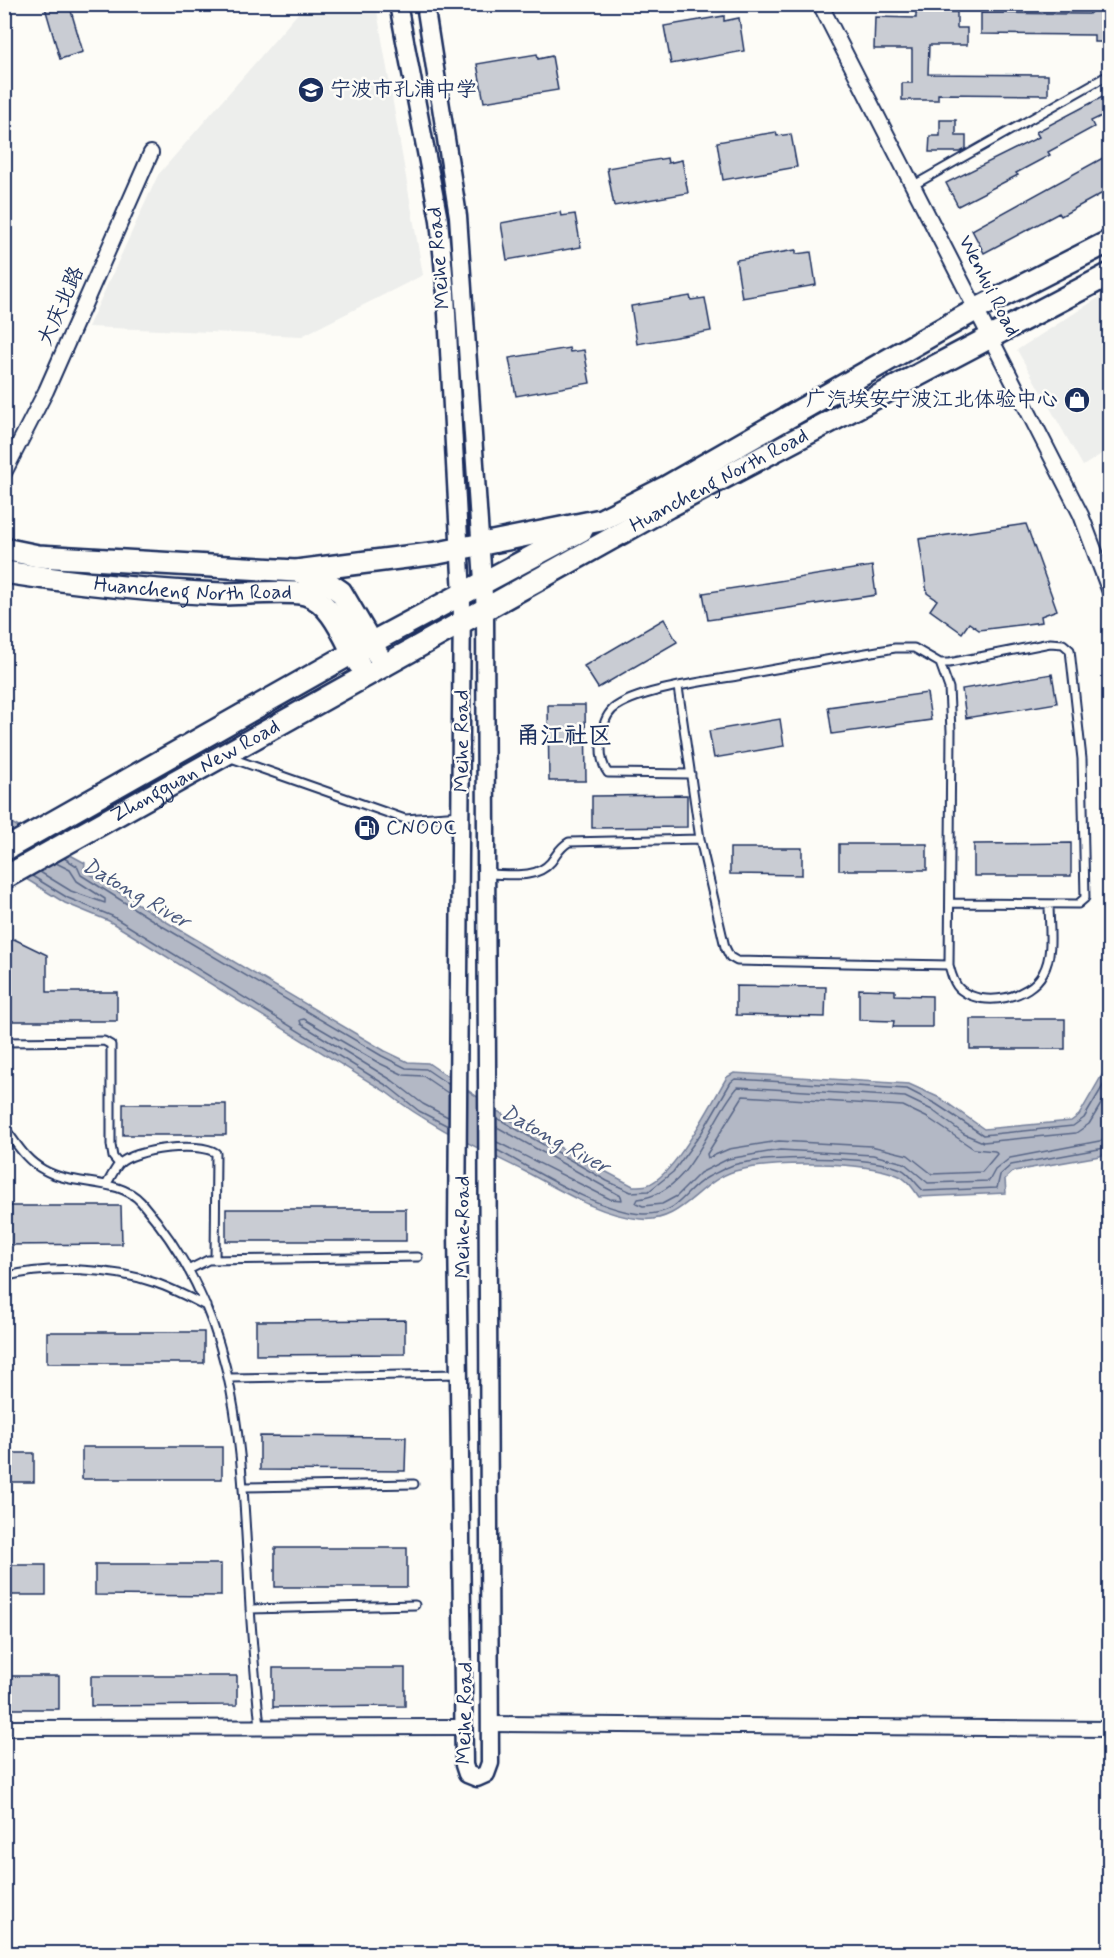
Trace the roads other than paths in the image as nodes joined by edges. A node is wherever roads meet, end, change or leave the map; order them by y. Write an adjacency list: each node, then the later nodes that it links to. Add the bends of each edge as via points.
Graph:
1 (398, 4): 13 (street, Meihe Road, via 439,220)
2 (425, 4): 13 (street, Meihe Road, via 458,216)
3 (820, 4): 6 (street, Wenhui Road)
4 (1110, 74): 6 (lane)
5 (151, 153): 11 (street, 大庆北路, via 46,391)
6 (914, 185): 9 (street, Wenhui Road)
7 (1110, 242): 9 (main road, Huancheng North Road)
8 (1110, 274): 10 (main road, Huancheng North Road)
9 (977, 309): 10 (street, Wenhui Road); 12 (main road, Huancheng North Road, via 666,487)
10 (991, 337): 18 (street, Wenhui Road, via 1081,515); 20 (main road, Huancheng North Road, via 668,507)
11 (4, 473)
12 (601, 520): 13 (main road, Huancheng North Road); 17 (main road, Huancheng North Road)
13 (470, 547): 15 (main road, Huancheng North Road); 17 (street, Meihe Road); 19 (street, Meihe Road)
14 (4, 549): 15 (main road, Huancheng North Road, via 38,556)
15 (296, 571): 22 (main road, Huancheng North Road, via 325,581 341,592)
16 (4, 572): 23 (main road, Huancheng North Road, via 221,594 304,594 323,605)
17 (483, 584): 19 (main road, Huancheng North Road); 20 (street, Meihe Road)
18 (1110, 592)
19 (462, 595): 21 (street, Meihe Road); 22 (main road, Huancheng North Road)
20 (485, 610): 21 (main road, Huancheng North Road); 33 (street, Meihe Road)
21 (463, 622): 25 (main road, Huancheng North Road); 30 (street, Meihe Road)
22 (372, 644): 23 (main road, Huancheng North Road); 25 (main road, Huancheng North Road)
23 (352, 653): 26 (main road, Huancheng North Road); 32 (main road, Zhongguan New Road)
24 (940, 663): 27 (lane, via 915,648 896,648); 35 (lane, via 949,688); 36 (lane, via 1050,643 1063,644 1070,650 1082,759 1084,898 1078,904)
25 (385, 665): 26 (main road, Zhongguan New Road)
26 (365, 675): 28 (main road, Zhongguan New Road)
27 (678, 687): 29 (lane); 29 (lane, via 638,697 613,709 605,721 602,765 608,773)
28 (223, 755): 30 (lane, via 405,819); 34 (main road, Zhongguan New Road)
29 (691, 774): 31 (lane)
30 (461, 815): 47 (street, Meihe Road)
31 (700, 838): 33 (lane, via 569,842 558,848 551,862 540,871); 37 (lane, via 730,957 738,961)
32 (4, 850)
33 (485, 874): 53 (street, Meihe Road)
34 (4, 878)
35 (952, 903): 36 (lane); 37 (lane)
36 (1049, 904): 37 (lane, via 1049,957 1044,973 1033,987 1014,995 977,998 960,989)
37 (949, 965)
38 (4, 1042): 40 (lane, via 104,1041 111,1045 111,1145 112,1157)
39 (4, 1127): 41 (lane, via 20,1152 44,1171 79,1183)
40 (119, 1164): 41 (lane); 43 (lane, via 135,1155 169,1148 210,1149 216,1153)
41 (106, 1185): 44 (lane, via 122,1188 139,1200)
42 (418, 1257): 43 (lane)
43 (215, 1260): 44 (lane)
44 (189, 1269): 46 (lane)
45 (4, 1277): 46 (lane, via 65,1269 116,1273 156,1283)
46 (206, 1306): 48 (lane)
47 (459, 1374): 48 (lane); 55 (street, Meihe Road)
48 (229, 1378): 50 (lane)
49 (414, 1484): 50 (lane)
50 (243, 1487): 52 (lane)
51 (415, 1605): 52 (lane)
52 (250, 1609): 54 (lane)
53 (489, 1724): 55 (street, Meihe Road, via 489,1768 477,1778 467,1774 464,1765); 57 (street)
54 (260, 1727): 55 (street); 56 (street)
55 (464, 1727)
56 (4, 1728)
57 (1110, 1729)

